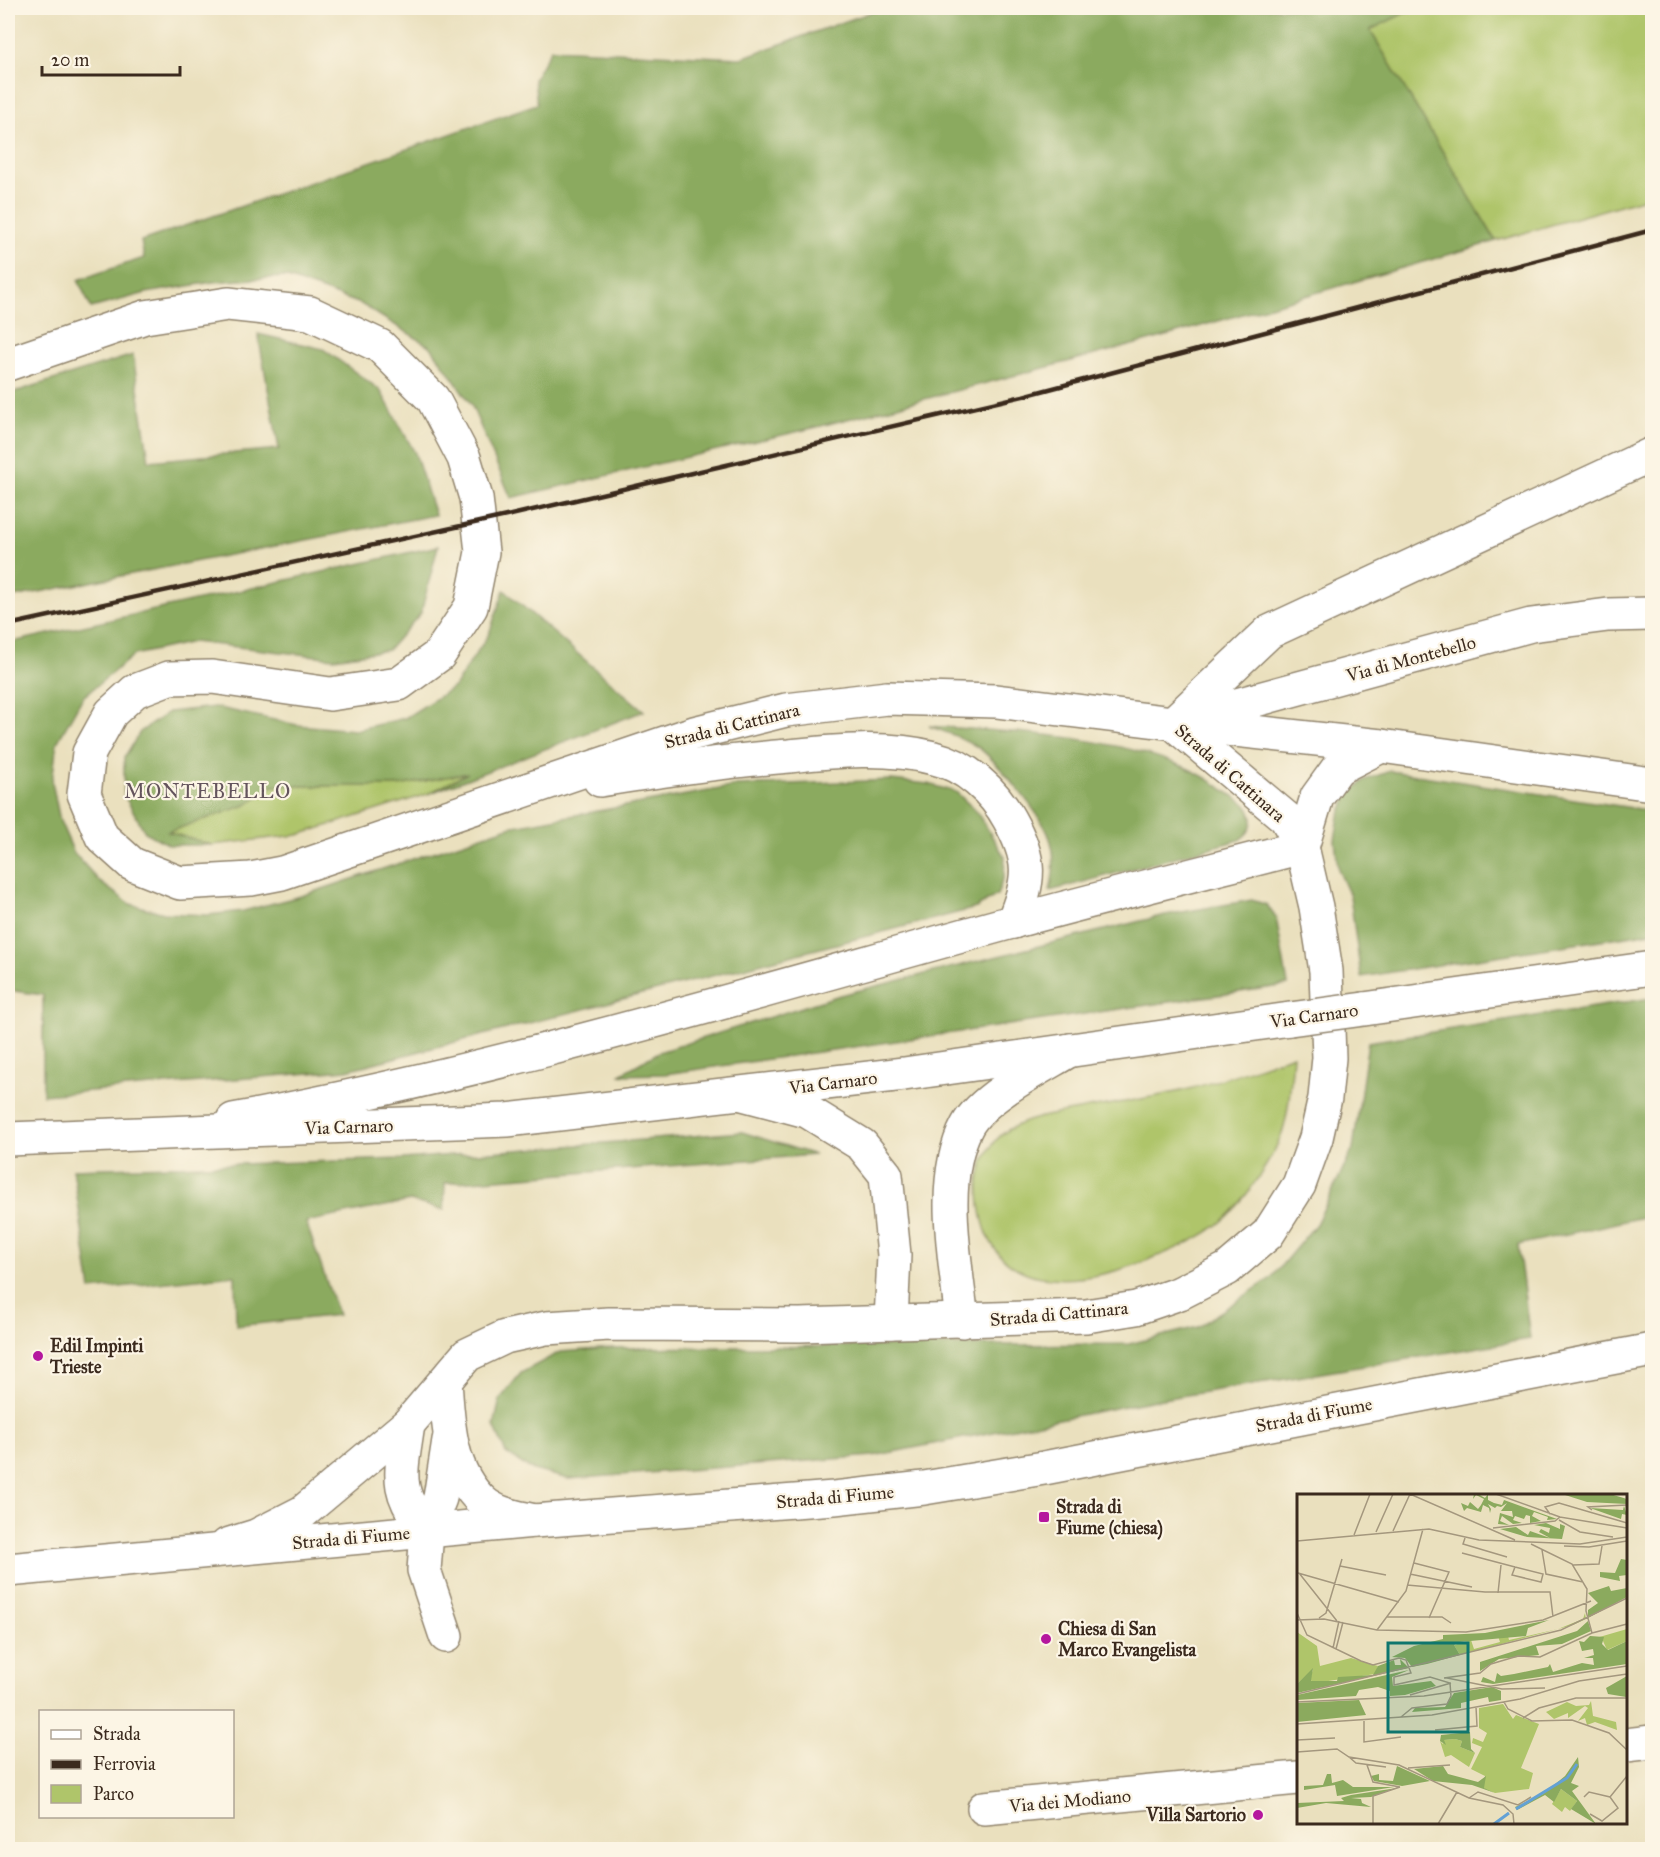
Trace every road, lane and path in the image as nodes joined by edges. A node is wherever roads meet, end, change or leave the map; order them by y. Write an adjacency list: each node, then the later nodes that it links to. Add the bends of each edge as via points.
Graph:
1 (8, 364): 7 (street, Strada di Cattinara, via 144,317 228,304 310,312 380,346 433,399 464,458 476,498 482,552 471,607 439,654 399,684 330,694 212,677 169,678 135,691 111,713 89,753 84,794 102,837 132,864 180,882 251,879 282,873)
2 (1653, 454): 4 (street, via 1269,632)
3 (1653, 614): 4 (street, Via di Montebello, via 1608,615 1531,626)
4 (1173, 723): 5 (street); 7 (street, Strada di Cattinara, via 996,701 887,698 786,710 694,733); 8 (street, Strada di Cattinara, via 1286,818)
5 (1381, 746): 6 (street); 8 (street, via 1338,768 1317,797)
6 (1653, 784)
7 (500, 796): 9 (street, via 707,763 832,752 889,752 934,758 972,775 1004,811 1024,846 1026,889)
8 (1302, 847): 9 (street); 15 (street, Strada di Cattinara, via 1326,970 1329,1058 1316,1138 1299,1185 1268,1234 1227,1269 1180,1293 1136,1308 1086,1316)
9 (1013, 922): 13 (street, via 505,1062 330,1102)
10 (1653, 968): 11 (street, Via Carnaro, bridge)
11 (1070, 1050): 12 (street, Via Carnaro); 15 (street, via 997,1094 967,1124 952,1168 952,1225)
12 (743, 1094): 13 (street, Via Carnaro, via 507,1120); 16 (street, via 807,1110 862,1145 886,1175 894,1255)
13 (156, 1135): 14 (street, Via Carnaro)
14 (8, 1139)
15 (962, 1321): 16 (street, Strada di Cattinara)
16 (891, 1322): 18 (street, Strada di Cattinara, via 546,1328 505,1337 466,1355)
17 (1653, 1350): 21 (street, Strada di Fiume, via 1179,1443 924,1488)
18 (445, 1381): 19 (street, Strada di Cattinara); 20 (street)
19 (408, 1424): 22 (street, via 402,1491); 23 (street, Strada di Cattinara, via 303,1512 256,1536)
20 (449, 1440): 21 (street, via 466,1480 483,1502); 22 (street, via 440,1498)
21 (534, 1521): 22 (street, Strada di Fiume)
22 (427, 1532): 23 (street, Strada di Fiume); 25 (street, via 424,1570)
23 (211, 1550): 24 (street, Strada di Fiume)
24 (8, 1570)
25 (446, 1636)
26 (1653, 1742): 27 (street)
27 (1627, 1745)
28 (1297, 1778): 29 (street, Via dei Modiano)
29 (984, 1808)

